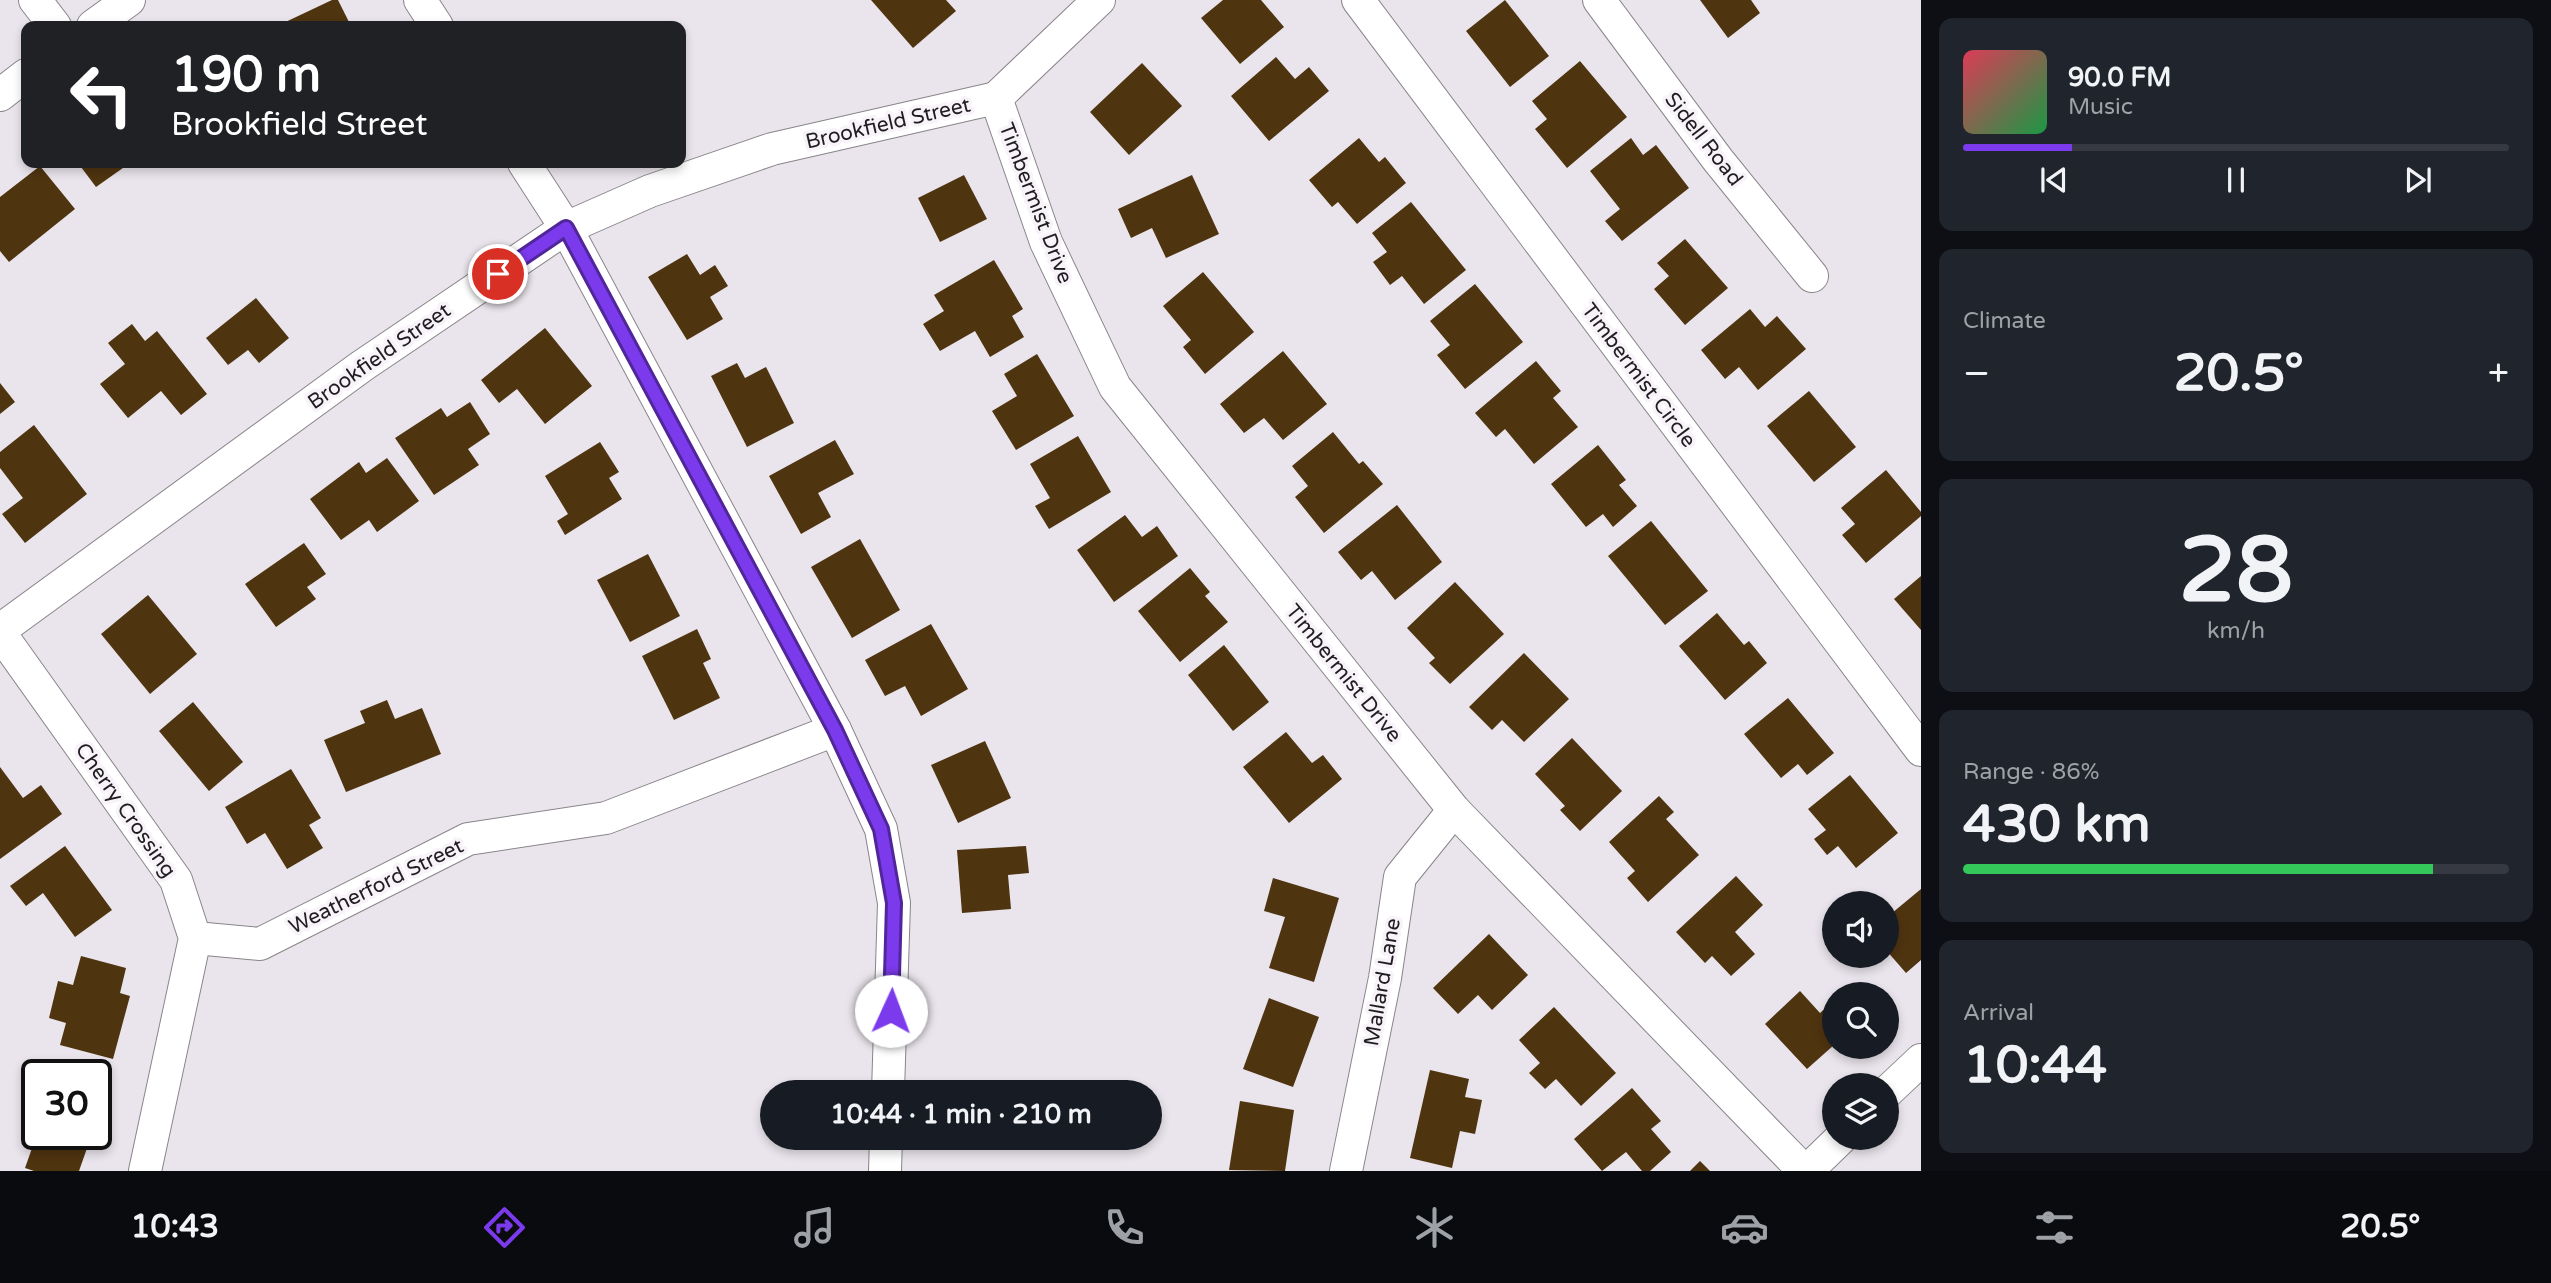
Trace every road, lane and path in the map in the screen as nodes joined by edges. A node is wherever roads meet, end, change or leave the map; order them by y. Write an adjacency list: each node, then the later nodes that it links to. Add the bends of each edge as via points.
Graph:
1 (35, 0): 7 (street)
2 (129, 0): 8 (street)
3 (420, 0): 9 (street)
4 (1099, 0): 12 (street)
5 (1599, 0): 15 (street, Sidell Road, via 1718,160)
6 (1361, 1): 18 (street, Timbermist Circle)
7 (51, 21)
8 (100, 21)
9 (434, 21)
10 (21, 79): 11 (street)
11 (0, 95)
12 (996, 98): 14 (street, Brookfield Street, via 772,149 650,191); 19 (street, Timbermist Drive, via 1046,242 1115,387)
13 (527, 168): 14 (street)
14 (566, 228): 16 (street, Brookfield Street, via 362,366); 17 (street)
15 (1812, 276)
16 (0, 632): 20 (street, Cherry Crossing, via 176,880)
17 (835, 730): 20 (street, Weatherford Street, via 606,818 468,839 260,944); 22 (street, via 881,829 894,903)
18 (1921, 750)
19 (1454, 810): 28 (street, Mallard Lane, via 1400,877); 29 (street, Timbermist Drive)
20 (195, 938): 26 (street)
21 (1921, 1060): 23 (street)
22 (888, 1080)
23 (1899, 1081)
24 (886, 1150): 27 (street)
25 (1828, 1150): 29 (street)
26 (145, 1171)
27 (885, 1171)
28 (1346, 1171)
29 (1805, 1171)

